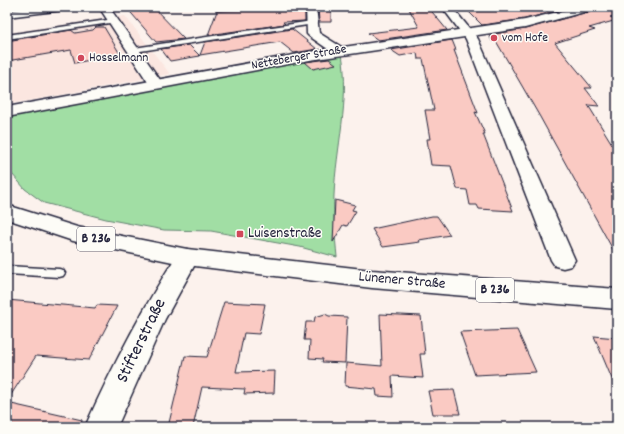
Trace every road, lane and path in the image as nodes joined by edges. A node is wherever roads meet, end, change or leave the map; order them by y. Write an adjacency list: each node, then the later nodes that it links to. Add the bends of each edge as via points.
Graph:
1 (63, 7): 6 (street)
2 (104, 7): 7 (street)
3 (311, 7): 8 (street)
4 (447, 7): 9 (street)
5 (591, 7): 9 (street, Netteberger Straße, via 525,24)
6 (7, 14)
7 (114, 21): 10 (lane); 11 (street)
8 (312, 23): 11 (lane); 12 (street, via 313,34)
9 (468, 32): 12 (street, Netteberger Straße); 17 (street)
10 (7, 37)
11 (134, 50): 13 (street)
12 (339, 51): 13 (street, Netteberger Straße)
13 (156, 84): 14 (street, Netteberger Straße)
14 (7, 112)
15 (7, 212): 16 (street, B 236, via 73,234)
16 (187, 257): 20 (street, Lünener Straße / B 236, via 372,279); 21 (street, Stifterstraße, via 168,287)
17 (563, 260)
18 (7, 270): 19 (lane)
19 (59, 273)
20 (617, 299)
21 (102, 427)

